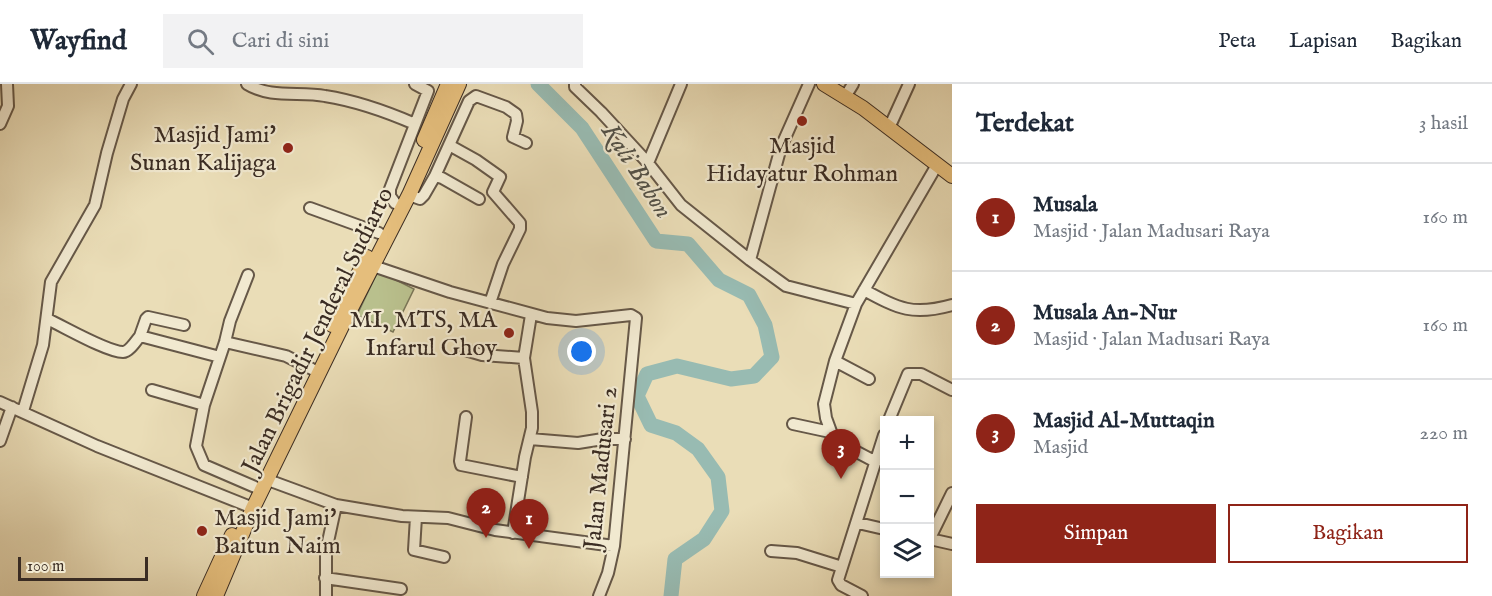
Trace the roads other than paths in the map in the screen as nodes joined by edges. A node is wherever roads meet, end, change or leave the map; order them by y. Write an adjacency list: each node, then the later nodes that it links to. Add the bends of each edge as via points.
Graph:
1 (7, 84): 16 (street, via 8,106)
2 (131, 84): 37 (street, via 119,110 95,205 51,282)
3 (247, 84): 15 (street, via 271,93 323,95 374,106)
4 (415, 84): 15 (street, via 428,91)
5 (448, 84): 14 (main road, Jalan Brigadir Jenderal Sudiarto)
6 (459, 84): 14 (main road, Jalan Brigadir Jenderal Sudiarto)
7 (574, 84): 20 (street)
8 (681, 84): 20 (street)
9 (808, 84): 29 (street, via 781,147)
10 (824, 84): 13 (main road)
11 (853, 84): 13 (street)
12 (909, 84): 17 (street)
13 (845, 97): 17 (main road)
14 (446, 102): 24 (main road, Jalan Brigadir Jenderal Sudiarto); 26 (main road, Jalan Brigadir Jenderal Sudiarto)
15 (415, 123): 26 (street, via 390,189)
16 (0, 124)
17 (889, 128): 21 (main road)
18 (526, 143): 19 (street, via 513,137 516,114 476,96 469,101)
19 (449, 145): 22 (street); 33 (street, via 500,177 493,192 520,223)
20 (648, 163): 29 (street, via 681,205)
21 (937, 165): 23 (main road); 32 (street)
22 (435, 176): 24 (street, via 420,199); 25 (street)
23 (952, 176)
24 (409, 195): 30 (main road, Jalan Brigadir Jenderal Sudiarto)
25 (479, 199)
26 (395, 203): 28 (main road, Jalan Brigadir Jenderal Sudiarto)
27 (310, 208): 28 (street)
28 (379, 233): 45 (main road, Jalan Brigadir Jenderal Sudiarto)
29 (750, 260): 34 (street, via 786,286)
30 (372, 266): 33 (street); 62 (main road, Jalan Brigadir Jenderal Sudiarto)
31 (248, 275): 40 (street)
32 (864, 290): 34 (street); 35 (street, via 907,309 934,310)
33 (490, 303): 36 (street)
34 (856, 304): 44 (street)
35 (952, 305)
36 (531, 315): 43 (street); 57 (street, Jalan Madusari 2, via 576,321 633,315 637,321)
37 (47, 319): 39 (street, via 122,352); 51 (street, via 42,352)
38 (184, 325): 39 (street, via 148,317)
39 (140, 336): 42 (street)
40 (225, 342): 42 (street); 45 (street, via 285,356)
41 (465, 350): 43 (street)
42 (220, 357): 50 (street)
43 (524, 358): 56 (street, via 532,412)
44 (835, 361): 46 (street); 55 (street, via 824,404)
45 (312, 369): 62 (main road, Jalan Brigadir Jenderal Sudiarto)
46 (869, 379)
47 (152, 390): 50 (street)
48 (952, 390): 52 (street, via 921,374 908,374)
49 (0, 402): 51 (street)
50 (204, 405): 62 (street, via 196,446 201,462)
51 (17, 409): 58 (street); 65 (street, via 97,446)
52 (891, 416)
53 (466, 417): 61 (street, via 461,465)
54 (793, 424): 55 (street)
55 (830, 432): 60 (street, via 837,443)
56 (530, 439): 57 (street, via 578,443); 61 (street)
57 (625, 439): 73 (street, Jalan Madusari 2)
58 (0, 441)
59 (880, 450): 60 (street)
60 (876, 462): 67 (street)
61 (522, 477): 70 (street)
62 (261, 484): 64 (street); 65 (main road, Jalan Brigadir Jenderal Sudiarto)
63 (952, 493): 69 (street)
64 (336, 505): 66 (street); 77 (street, via 326,551)
65 (250, 506): 79 (main road, Jalan Brigadir Jenderal Sudiarto); 80 (main road, Jalan Brigadir Jenderal Sudiarto)
66 (416, 517): 70 (street, via 448,518); 75 (street, via 414,550)
67 (858, 524): 68 (street); 76 (street)
68 (880, 528)
69 (934, 531)
70 (513, 533): 73 (street)
71 (934, 540): 72 (street)
72 (952, 544)
73 (614, 546): 82 (street, Jalan Madusari 2)
74 (771, 551): 76 (street, via 805,555)
75 (444, 557)
76 (842, 567): 83 (street, via 839,583)
77 (325, 578): 78 (street); 81 (street)
78 (401, 589)
79 (204, 596)
80 (216, 596)
81 (326, 596)
82 (599, 596)
83 (862, 596)

